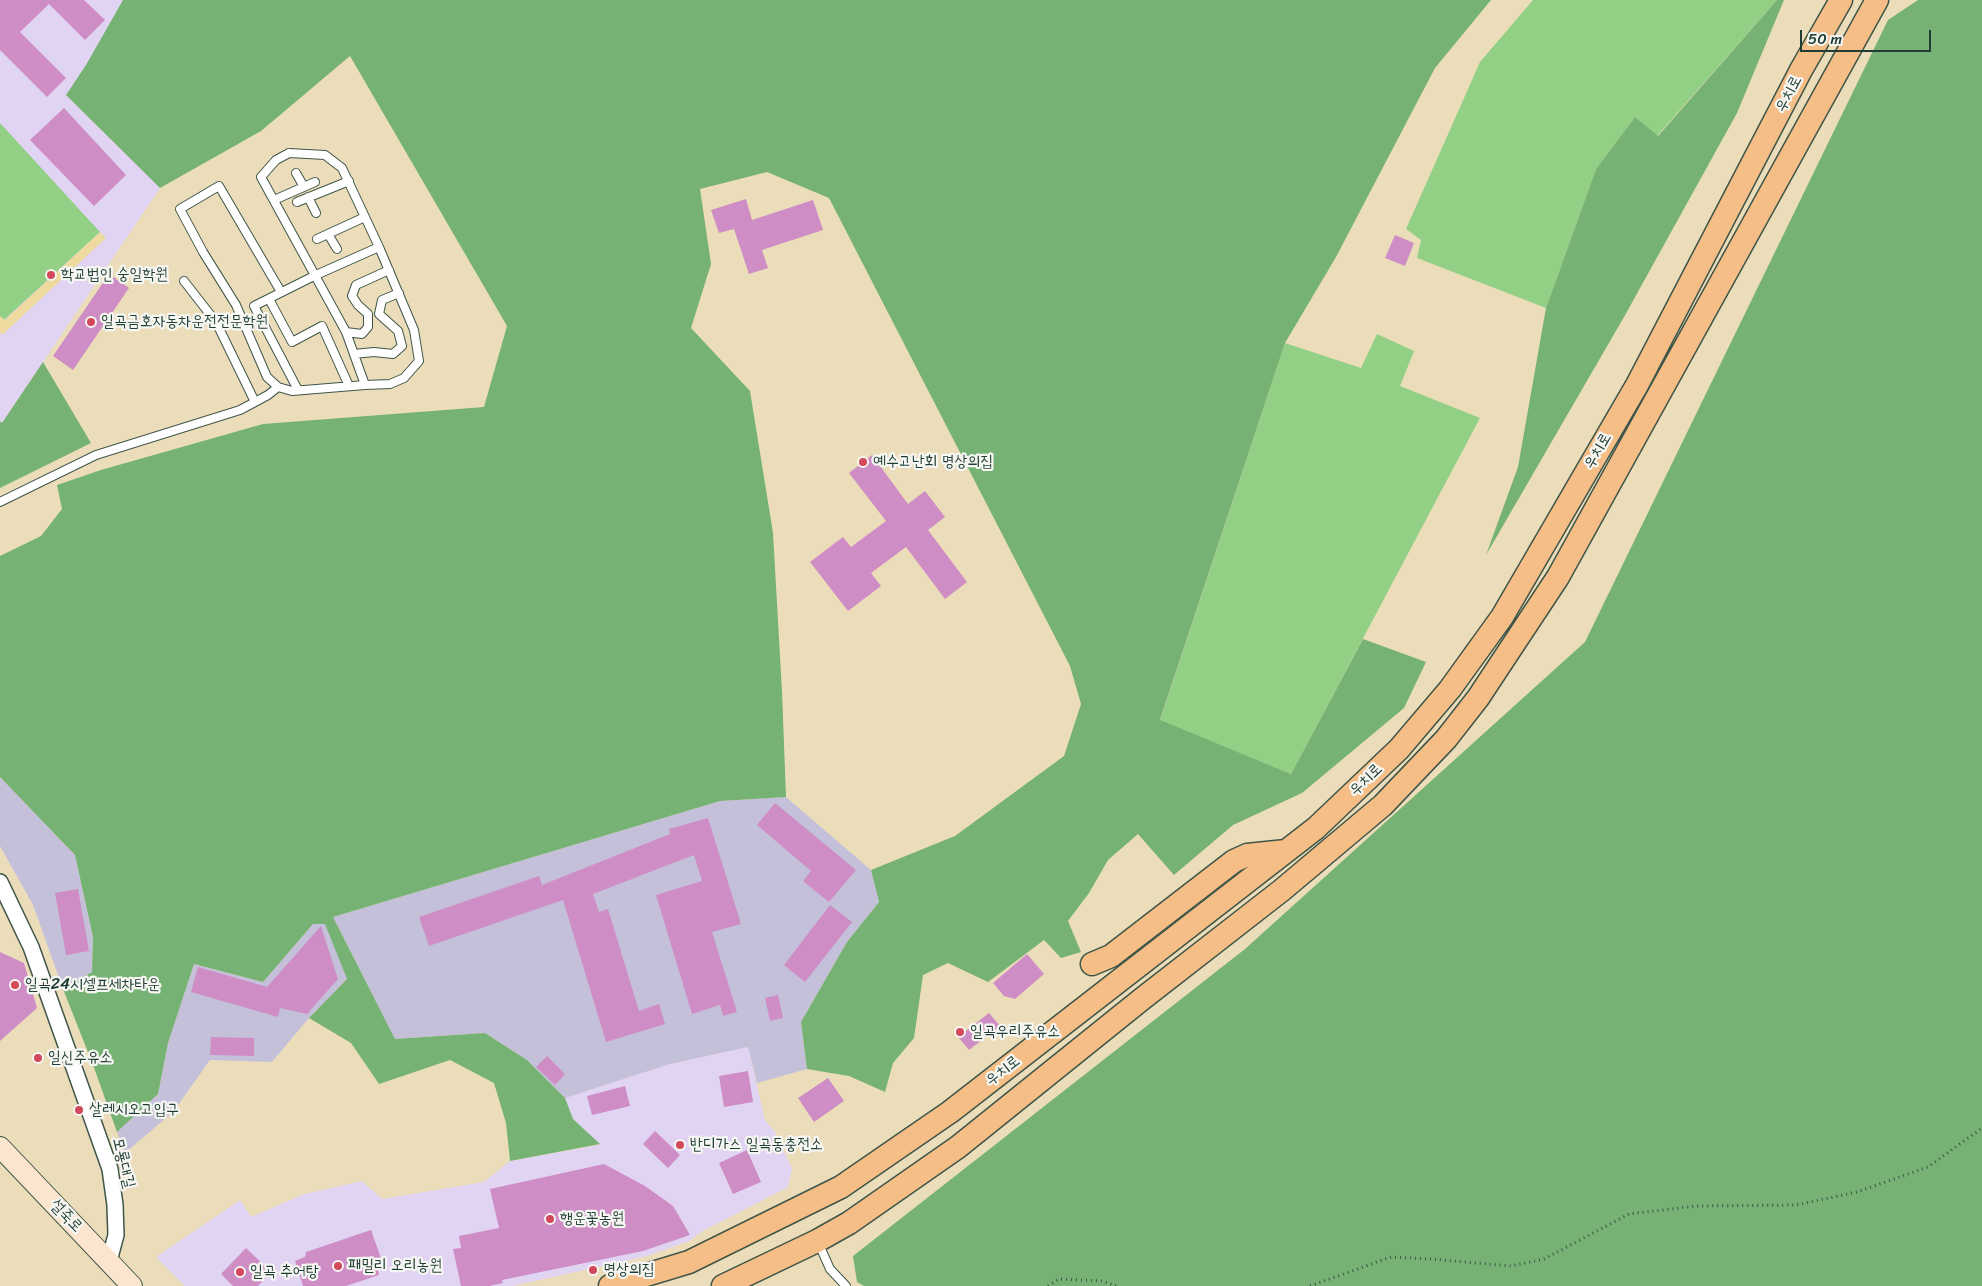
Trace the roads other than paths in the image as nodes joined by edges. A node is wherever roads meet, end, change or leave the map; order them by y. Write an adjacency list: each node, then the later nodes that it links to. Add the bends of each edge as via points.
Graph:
1 (1841, 0): 32 (main road, 우치로, via 1801,70 1637,385 1502,617 1450,689 1399,750 1316,828)
2 (1858, 0): 4 (main road, via 1838,41)
3 (1877, 0): 4 (main road, 우치로)
4 (1842, 63): 36 (main road, 우치로, via 1558,577 1478,698 1446,739 1383,805 1282,890 958,1147 849,1223)
5 (296, 173): 8 (lane)
6 (349, 181): 9 (lane); 10 (lane, via 342,168 325,155 289,153 276,160 261,177); 13 (lane)
7 (315, 182): 8 (lane)
8 (304, 187): 10 (lane)
9 (308, 197): 11 (lane); 12 (lane)
10 (274, 200): 19 (lane)
11 (297, 202)
12 (316, 213)
13 (365, 217): 14 (lane); 16 (lane)
14 (328, 234): 15 (lane); 17 (lane)
15 (317, 239)
16 (379, 247): 18 (lane); 19 (lane)
17 (337, 249)
18 (389, 270): 22 (lane); 24 (lane, via 356,285 352,296 368,314 368,327 362,334)
19 (316, 275): 21 (lane); 24 (lane)
20 (184, 281): 30 (lane, via 216,322)
21 (281, 292): 23 (lane); 28 (lane, via 219,186 180,209 236,305 267,377)
22 (399, 293): 25 (lane, via 382,300 379,314 398,331 402,346 393,354); 26 (lane, via 414,330 419,361 404,378 390,384)
23 (268, 299): 27 (lane, via 292,342 322,326); 29 (lane, via 254,306)
24 (346, 332): 25 (lane)
25 (354, 354): 26 (lane)
26 (365, 385): 27 (lane)
27 (349, 386): 29 (lane)
28 (278, 387): 29 (lane); 30 (lane)
29 (298, 390)
30 (255, 402): 31 (lane, via 240,410 96,455)
31 (0, 502)
32 (1286, 851): 34 (main road, via 1247,855 1234,861 1111,956); 39 (main road, 우치로, via 950,1112 841,1187 689,1262)
33 (0, 882): 37 (street, 모룡대길, via 32,947 110,1169 116,1235)
34 (1092, 964)
35 (0, 1147): 37 (main road, 설죽로)
36 (817, 1241): 40 (main road, 우치로); 41 (lane, via 830,1269)
37 (109, 1261): 38 (main road, 설죽로)
38 (132, 1286)
39 (610, 1286)
40 (723, 1286)
41 (846, 1286)

